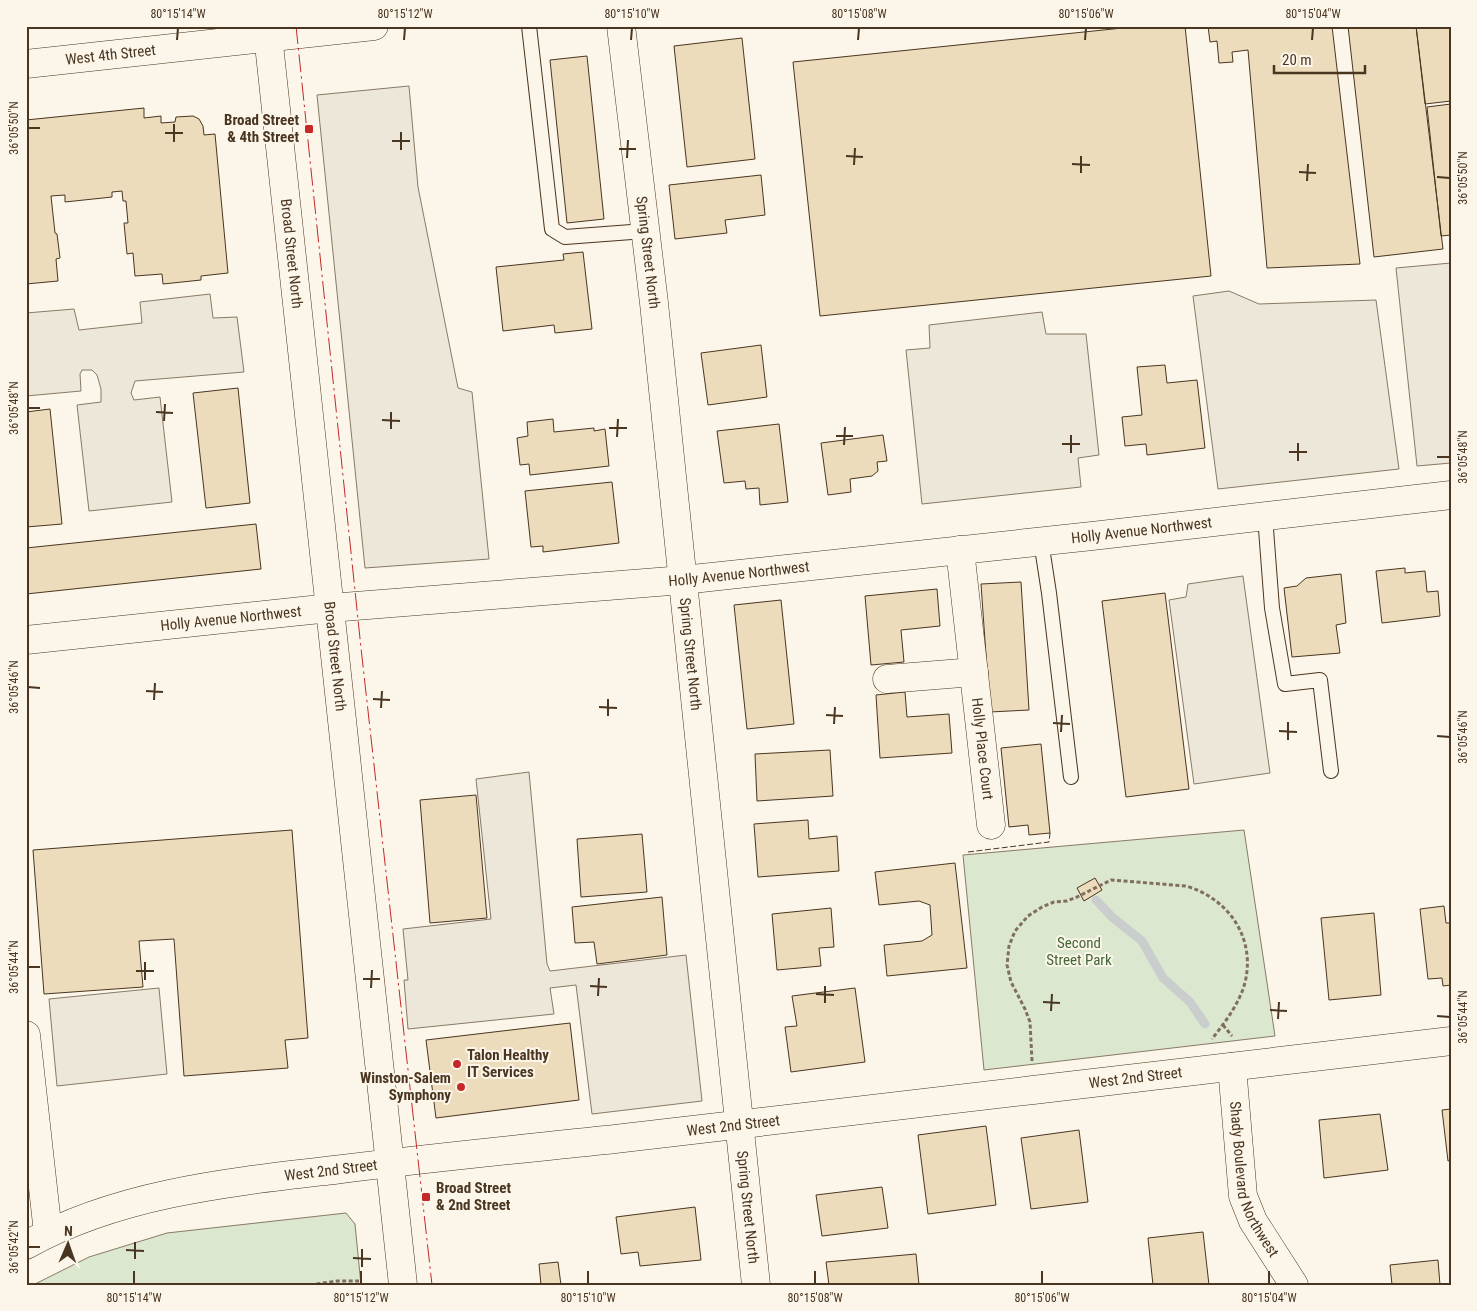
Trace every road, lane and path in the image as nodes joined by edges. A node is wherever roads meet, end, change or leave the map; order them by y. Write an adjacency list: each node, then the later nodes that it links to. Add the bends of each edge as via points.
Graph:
1 (374, 26): 4 (street, West 4th Street)
2 (529, 26): 6 (lane, via 552,229 565,237)
3 (621, 26): 6 (street, Spring Street North)
4 (268, 32): 5 (street, West 4th Street); 12 (street, Broad Street North)
5 (26, 64)
6 (645, 231): 11 (street, Spring Street North)
7 (1451, 495): 8 (street, Holly Avenue Northwest)
8 (1266, 516): 9 (street, Holly Avenue Northwest); 16 (lane, via 1272,608 1285,684 1320,680)
9 (1041, 541): 10 (street, Holly Avenue Northwest); 17 (lane)
10 (960, 550): 11 (street, Holly Avenue Northwest); 14 (street, Holly Place Court)
11 (683, 580): 12 (street, Holly Avenue Northwest); 24 (street, Spring Street North)
12 (330, 608): 13 (street, Holly Avenue Northwest); 25 (street, Broad Street North)
13 (26, 640)
14 (974, 672): 15 (street); 18 (street, Holly Place Court)
15 (887, 679)
16 (1331, 771)
17 (1071, 777)
18 (991, 825)
19 (26, 1035): 26 (street)
20 (1451, 1041): 22 (street, West 2nd Street)
21 (1209, 1042): 23 (path, via 1241,995 1246,978 1246,946 1229,912 1214,898 1186,886 1111,880 1067,901 1042,907 1028,916 1015,931 1009,946 1008,965 1011,982 1030,1022)
22 (1232, 1067): 24 (street, West 2nd Street); 31 (street, Shady Boulevard Northwest, via 1243,1196 1254,1221)
23 (1032, 1069)
24 (739, 1125): 25 (street, West 2nd Street); 30 (street, Spring Street North)
25 (389, 1163): 26 (street, West 2nd Street, via 246,1180 162,1195 82,1218); 29 (street, Broad Street North)
26 (37, 1239)
27 (359, 1281): 28 (path, via 338,1280)
28 (310, 1285)
29 (402, 1285)
30 (756, 1285)
31 (1294, 1285)

